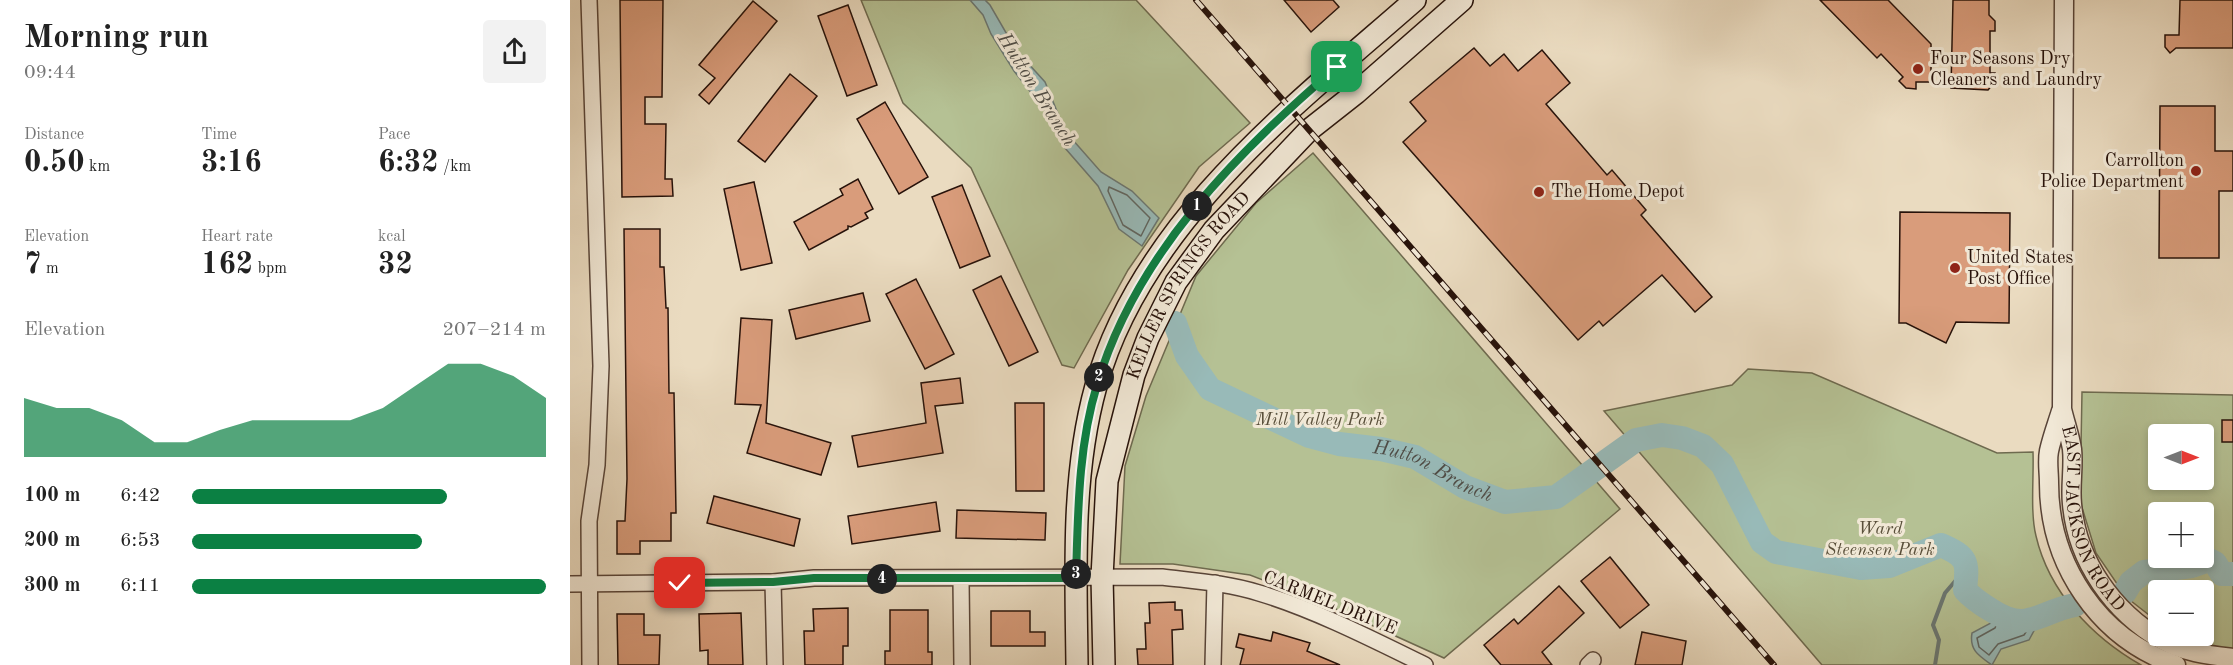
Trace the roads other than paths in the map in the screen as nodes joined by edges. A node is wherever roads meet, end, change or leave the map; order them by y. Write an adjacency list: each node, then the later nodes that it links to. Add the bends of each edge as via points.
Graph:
1 (589, 0): 16 (street, via 601,366)
2 (1415, 0): 5 (main road, KELLER SPRINGS ROAD)
3 (1462, 0): 6 (main road, KELLER SPRINGS ROAD)
4 (2064, 0): 9 (street, EAST JACKSON ROAD)
5 (1385, 26): 6 (main road, via 1375,47 1354,68); 7 (main road, KELLER SPRINGS ROAD, via 1290,108 1194,209 1151,267 1110,345)
6 (1356, 93): 8 (main road, KELLER SPRINGS ROAD, via 1309,130 1214,230 1176,282 1148,338)
7 (1096, 387): 8 (main road); 11 (main road, KELLER SPRINGS ROAD, via 1079,485)
8 (1128, 396): 10 (main road, KELLER SPRINGS ROAD, via 1107,481)
9 (2062, 409): 17 (street, EAST JACKSON ROAD, via 2072,450 2072,504 2077,534 2097,579 2137,622 2164,641 2200,653); 25 (street, EAST JACKSON ROAD, via 2049,452 2049,507 2055,540 2067,570 2106,622 2131,643)
10 (1102, 577): 11 (street, CARMEL DRIVE); 14 (street, CARMEL DRIVE, via 1162,577); 22 (main road, KELLER SPRINGS ROAD)
11 (1076, 578): 12 (street, CARMEL DRIVE); 21 (main road, KELLER SPRINGS ROAD)
12 (961, 580): 13 (street, CARMEL DRIVE, via 814,578); 20 (street)
13 (773, 582): 16 (street, CARMEL DRIVE); 19 (street)
14 (1215, 583): 23 (street); 24 (street, CARMEL DRIVE, via 1286,603)
15 (570, 584): 16 (street, CARMEL DRIVE)
16 (588, 584): 18 (street)
17 (2233, 658)
18 (590, 665)
19 (775, 665)
20 (962, 665)
21 (1077, 665)
22 (1104, 665)
23 (1213, 665)
24 (1425, 665)
25 (2176, 665)

